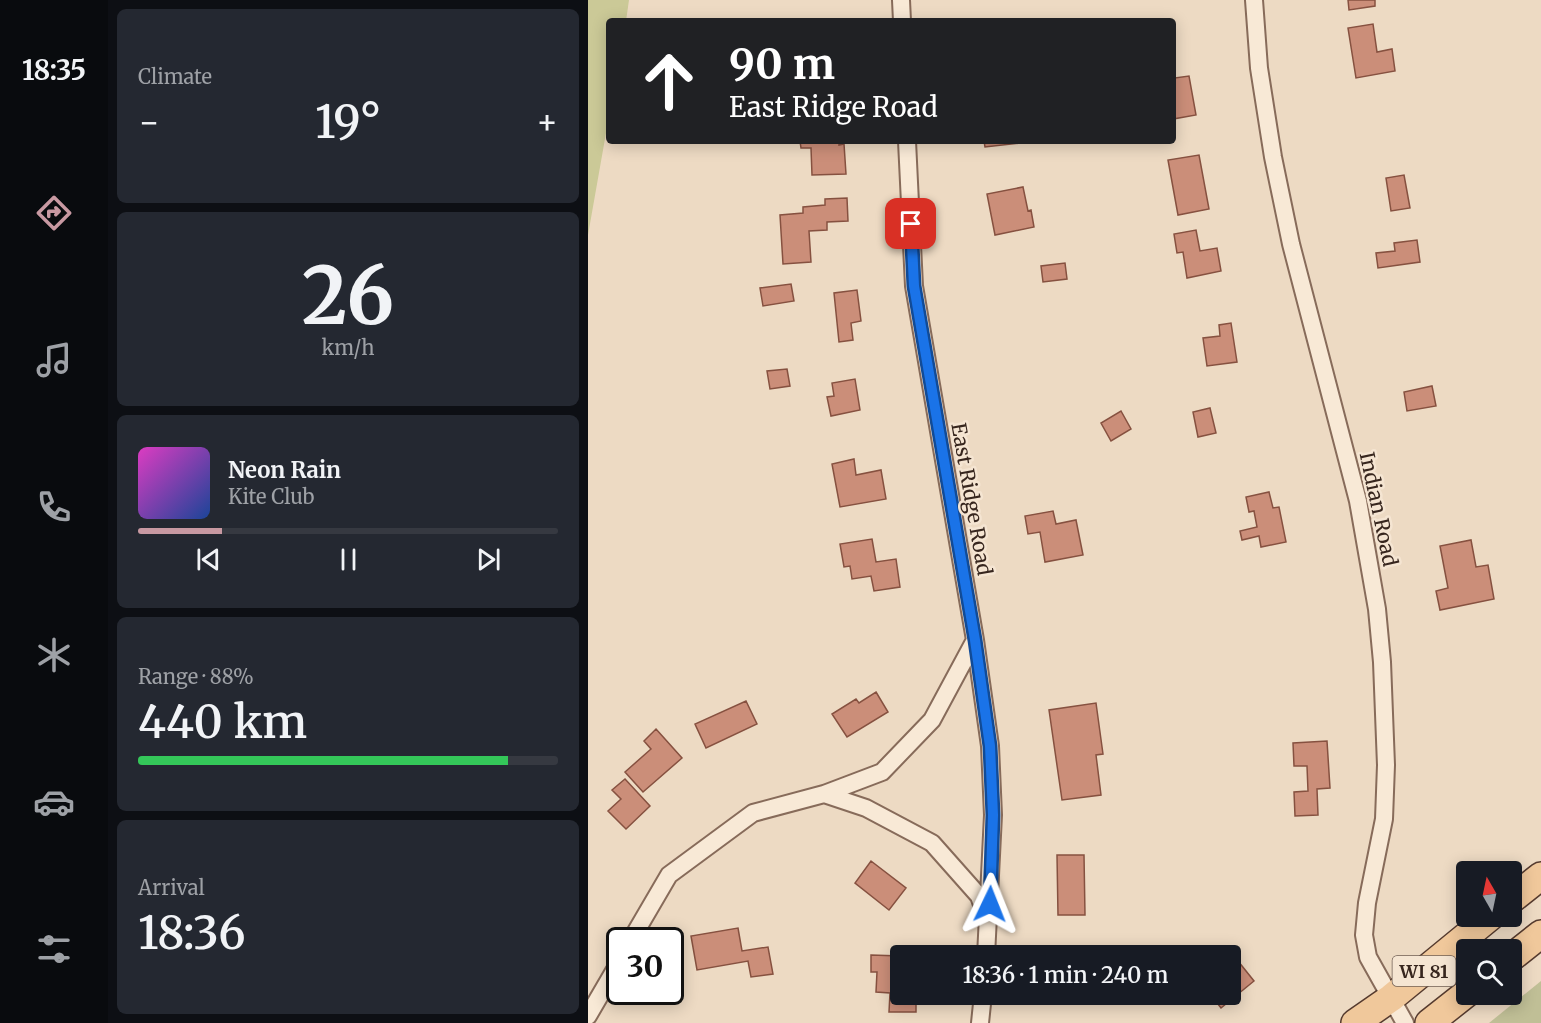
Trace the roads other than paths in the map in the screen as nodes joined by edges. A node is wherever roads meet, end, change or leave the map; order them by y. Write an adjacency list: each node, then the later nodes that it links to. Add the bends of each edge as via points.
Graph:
1 (901, 0): 3 (street)
2 (1254, 0): 16 (street, Indian Road, via 1273,157 1291,244 1358,501 1377,609 1386,765 1384,819 1364,935 1368,957)
3 (902, 18)
4 (907, 144): 5 (street, East Ridge Road, via 914,286)
5 (975, 640): 6 (street, via 932,720 882,772); 9 (street, East Ridge Road, via 990,746 993,815)
6 (824, 794): 9 (street, via 866,808 932,843 979,896); 10 (street, via 753,813 669,875)
7 (1541, 876): 8 (main road)
8 (1522, 891)
9 (989, 926): 13 (street, East Ridge Road)
10 (639, 927)
11 (1477, 927): 16 (main road, WI 81)
12 (1541, 934): 14 (main road)
13 (987, 945)
14 (1522, 949)
15 (606, 985): 19 (street)
16 (1390, 998): 21 (main road, WI 81); 22 (street, Indian Road)
17 (1456, 1001): 23 (main road, WI 81)
18 (982, 1005): 20 (street)
19 (588, 1016)
20 (980, 1023)
21 (1355, 1023)
22 (1405, 1023)
23 (1428, 1023)

